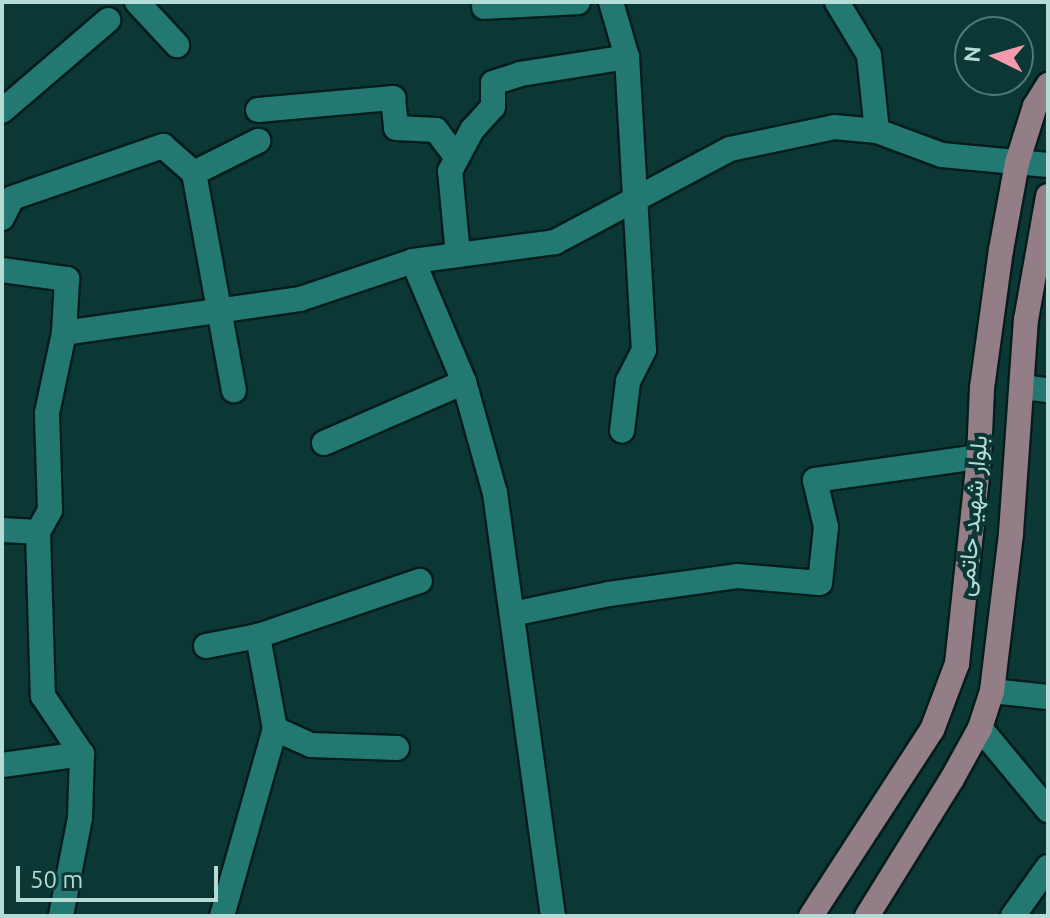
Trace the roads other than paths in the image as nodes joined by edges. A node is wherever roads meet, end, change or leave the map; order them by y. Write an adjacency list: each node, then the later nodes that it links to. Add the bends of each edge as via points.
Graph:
1 (128, 2): 7 (street)
2 (137, 2): 8 (street)
3 (578, 2): 6 (street)
4 (611, 2): 9 (street)
5 (837, 2): 13 (street, via 869,55)
6 (484, 7)
7 (100, 11): 12 (street)
8 (177, 45)
9 (627, 57): 15 (street, via 493,83 493,107); 20 (street)
10 (1048, 85): 16 (main road, بلوار شهید حاتمی, via 1035,106)
11 (258, 110): 15 (street, via 393,98 396,128 436,130)
12 (2, 111)
13 (877, 131): 16 (street, via 942,155); 20 (street, via 834,127 730,149)
14 (258, 141): 18 (street)
15 (457, 158): 22 (street, via 450,171)
16 (1017, 163): 17 (street); 33 (main road, بلوار شهید حاتمی, via 982,388)
17 (1048, 165)
18 (194, 173): 21 (street, via 163,146 12,198); 25 (street)
19 (1048, 196): 28 (main road, بلوار شهید حاتمی, via 1026,320)
20 (635, 197): 22 (street, via 555,242); 31 (street, via 644,350 628,381)
21 (2, 218)
22 (458, 255): 23 (street)
23 (413, 261): 25 (street, via 300,299); 27 (street)
24 (2, 270): 26 (street, via 67,279)
25 (221, 310): 26 (street); 29 (street)
26 (64, 333): 35 (street, via 47,413 50,510)
27 (464, 382): 32 (street); 37 (street, via 495,493)
28 (1022, 387): 30 (street); 40 (main road, بلوار شهید حاتمی)
29 (234, 390)
30 (1048, 390)
31 (622, 431)
32 (324, 443)
33 (979, 457): 37 (street, via 815,480 826,527 820,583 737,576); 53 (main road, بلوار شهید حاتمی, via 951,686 932,730)
34 (2, 530): 35 (street)
35 (38, 532): 45 (street, via 43,696)
36 (420, 581): 38 (street)
37 (512, 614): 52 (street)
38 (258, 636): 39 (street); 43 (street)
39 (206, 646)
40 (992, 691): 41 (street); 42 (main road, بلوار شهید حاتمی)
41 (1048, 697)
42 (980, 728): 47 (street); 49 (main road, بلوار شهید حاتمی)
43 (275, 729): 44 (street, via 311,745); 51 (street)
44 (397, 748)
45 (82, 754): 46 (street); 50 (street, via 80,818)
46 (2, 765)
47 (1048, 810)
48 (1048, 867): 54 (street)
49 (871, 915)
50 (61, 916)
51 (222, 916)
52 (553, 916)
53 (811, 916)
54 (1013, 916)

